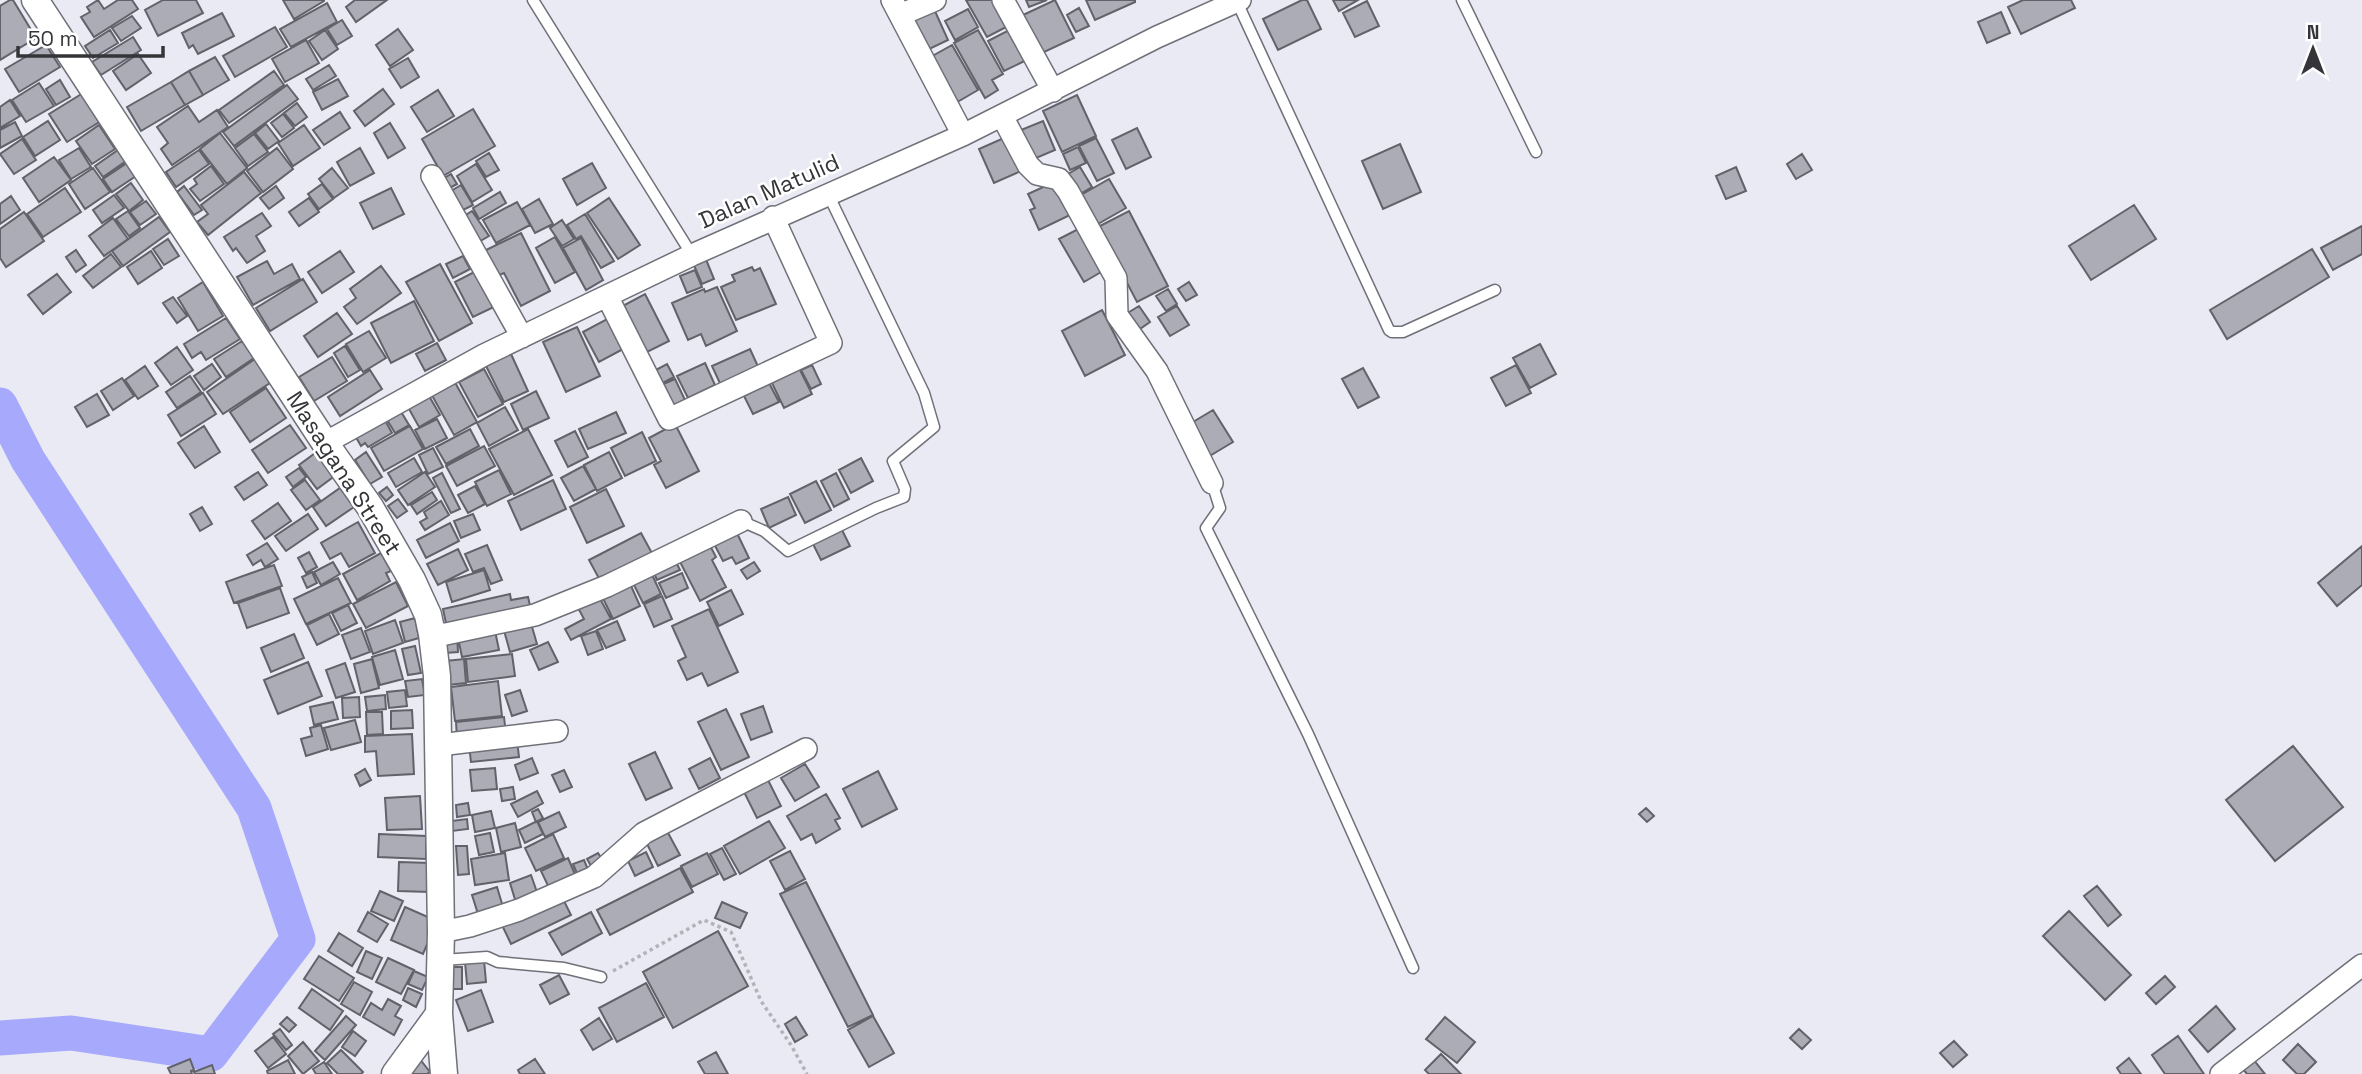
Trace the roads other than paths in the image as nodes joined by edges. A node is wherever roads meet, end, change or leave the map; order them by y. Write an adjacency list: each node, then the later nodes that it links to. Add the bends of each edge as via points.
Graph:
1 (36, 0): 19 (street, Masagana Street)
2 (533, 0): 15 (lane)
3 (935, 0): 7 (street)
4 (1003, 0): 8 (street)
5 (1462, 0): 11 (lane)
6 (1239, 1): 8 (street, Dalan Matulid); 16 (lane, via 1389,330 1404,332)
7 (896, 7): 10 (street)
8 (1053, 91): 9 (street, Dalan Matulid)
9 (1002, 116): 10 (street, Dalan Matulid); 20 (street, via 1028,165 1037,174 1059,179 1068,191 1116,278 1117,315 1157,371)
10 (963, 135): 13 (street, Dalan Matulid)
11 (1536, 152)
12 (432, 176): 18 (street)
13 (828, 194): 14 (street, Dalan Matulid); 21 (lane, via 924,393 934,427 893,461 904,496 788,551 764,531)
14 (773, 217): 15 (street, Dalan Matulid); 17 (street, via 831,343 669,419)
15 (692, 255): 17 (street, Dalan Matulid)
16 (1495, 290)
17 (607, 296): 18 (street, Dalan Matulid)
18 (522, 337): 19 (street, Dalan Matulid)
19 (325, 443): 22 (street, Masagana Street, via 370,507 412,580)
20 (1212, 483): 29 (lane, via 1220,508 1206,528 1308,734)
21 (741, 521): 22 (street, via 607,586 535,615)
22 (432, 635): 24 (street, Masagana Street)
23 (557, 731): 24 (street)
24 (439, 745): 26 (street, Masagana Street)
25 (807, 749): 26 (street, via 644,833 594,877 519,910)
26 (441, 932): 27 (street, Masagana Street)
27 (440, 960): 30 (lane, via 487,957); 31 (street, Masagana Street)
28 (2362, 965): 34 (street)
29 (1413, 968)
30 (601, 977)
31 (439, 1014): 32 (street); 33 (street, Masagana Street)
32 (395, 1074)
33 (444, 1074)
34 (2221, 1074)

